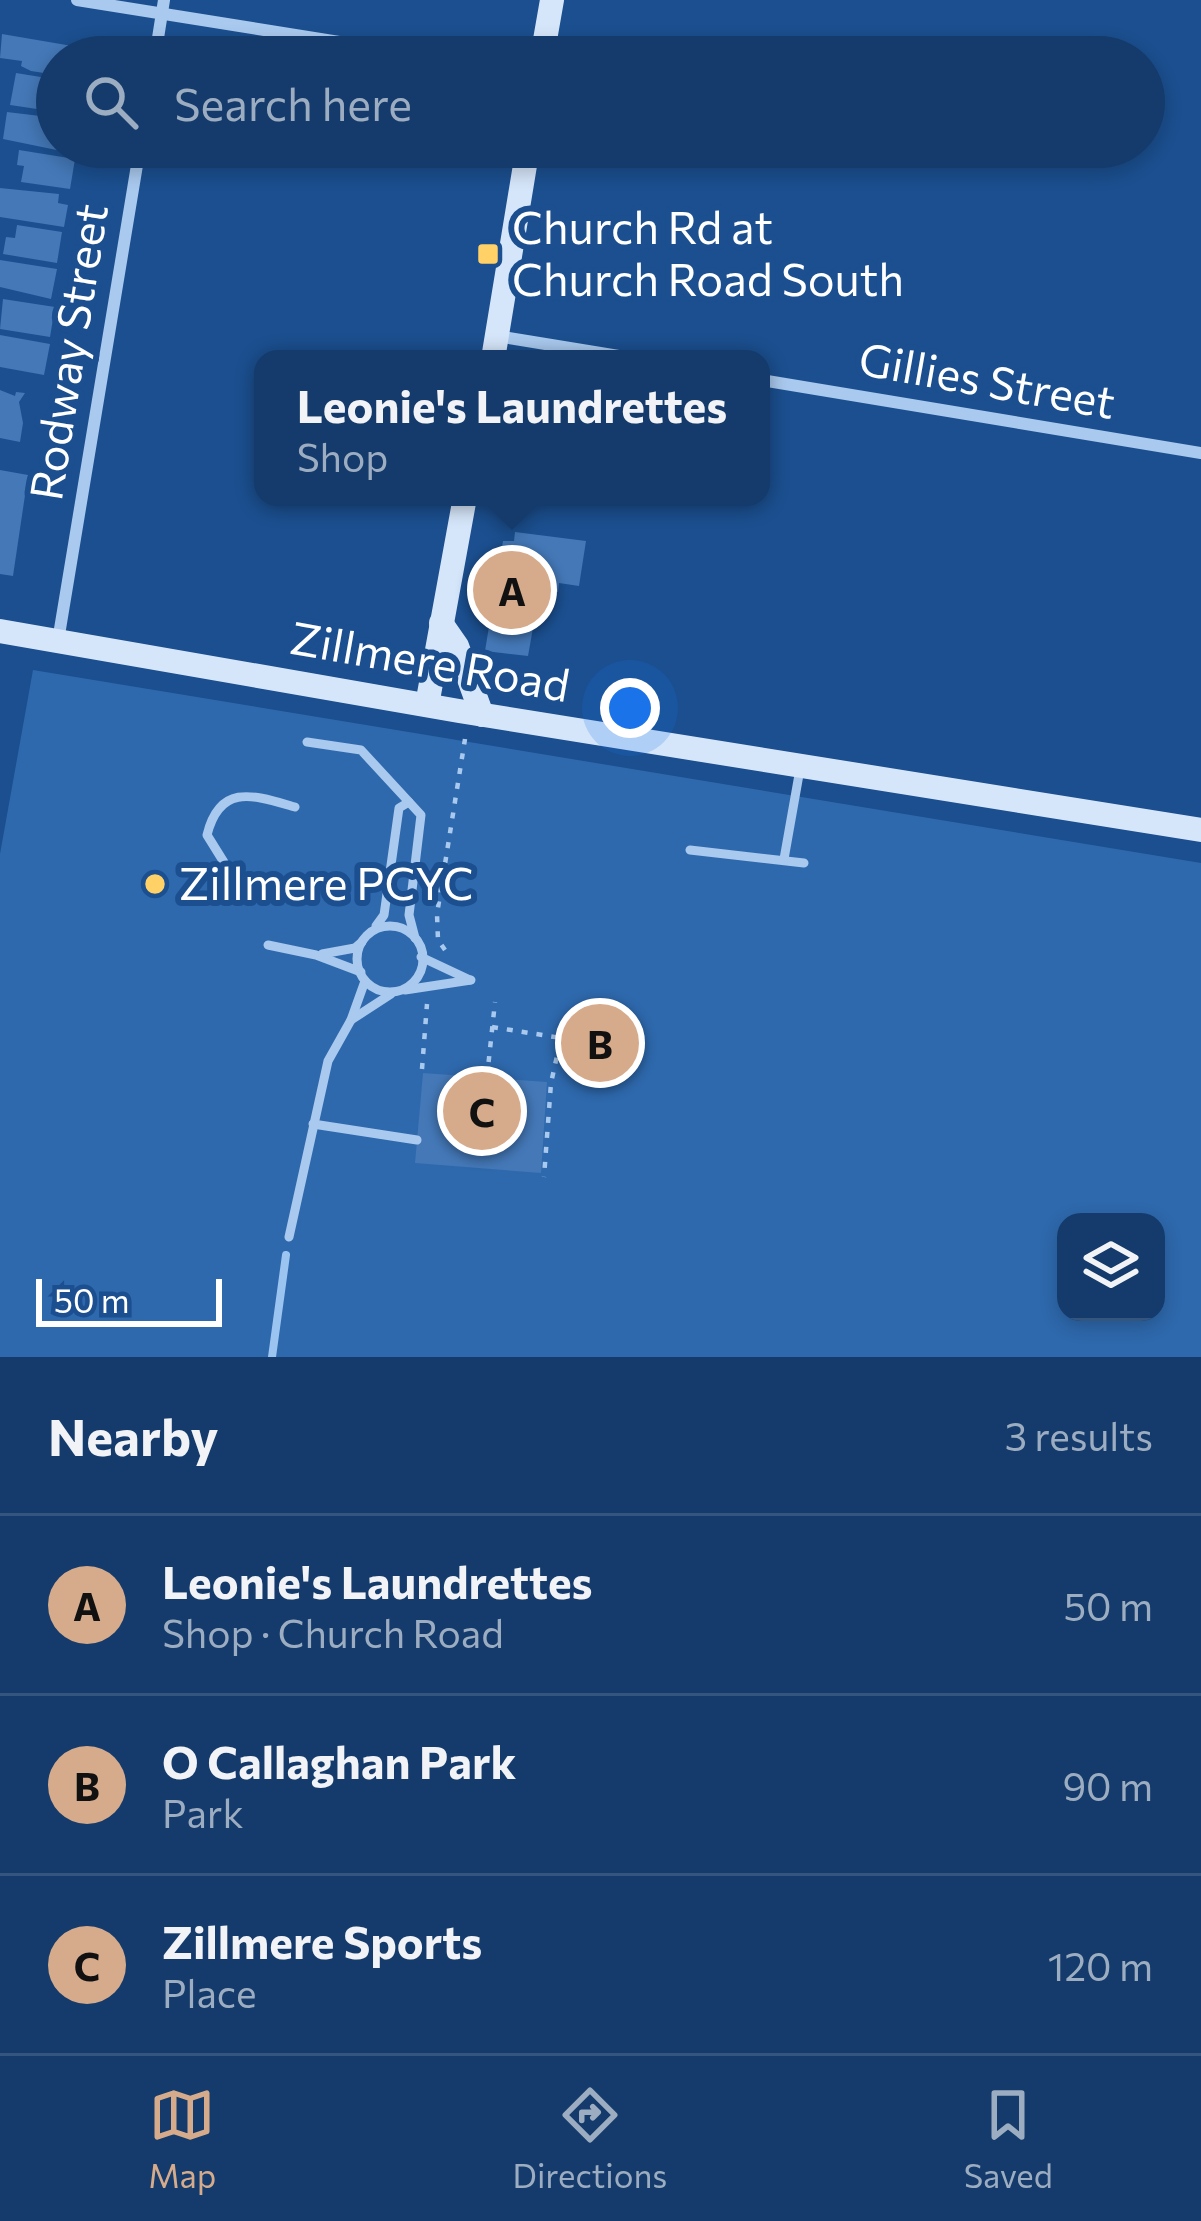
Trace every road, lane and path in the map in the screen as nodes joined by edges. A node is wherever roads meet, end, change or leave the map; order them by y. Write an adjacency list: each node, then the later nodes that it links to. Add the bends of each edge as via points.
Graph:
1 (76, 0): 3 (street)
2 (552, 0): 5 (main road)
3 (163, 7): 4 (street)
4 (320, 36)
5 (546, 36)
6 (137, 168): 15 (street, Rodway Street)
7 (525, 168): 8 (main road)
8 (495, 347): 9 (street)
9 (530, 350)
10 (770, 382): 11 (street, Gillies Street)
11 (1201, 454)
12 (463, 506): 13 (main road)
13 (442, 623): 16 (main road); 17 (main road)
14 (0, 631): 15 (main road, Zillmere Road)
15 (58, 640): 16 (main road, Zillmere Road)
16 (427, 705): 17 (main road, Zillmere Road)
17 (482, 715): 20 (main road, Zillmere Road)
18 (464, 739): 33 (path, via 437,914 438,940)
19 (307, 742): 21 (lane, via 361,750)
20 (801, 764): 23 (main road, Zillmere Road); 25 (lane)
21 (409, 802): 28 (lane, via 399,808 384,915); 29 (lane, via 421,815 409,915)
22 (295, 806): 27 (lane, via 232,797 213,811 207,835 230,872)
23 (1201, 830)
24 (690, 850): 25 (lane)
25 (784, 859): 26 (lane)
26 (804, 863)
27 (280, 886)
28 (369, 934): 29 (lane, via 396,925); 31 (lane, via 356,948); 34 (lane, via 359,951)
29 (415, 938): 32 (lane)
30 (268, 945): 31 (lane)
31 (316, 955): 34 (lane)
32 (421, 956): 35 (lane); 35 (lane, via 471,980)
33 (453, 958)
34 (364, 977): 36 (lane); 39 (lane)
35 (405, 990): 36 (lane)
36 (391, 994): 39 (lane)
37 (494, 1002): 40 (path)
38 (427, 1004): 41 (path)
39 (351, 1020): 43 (lane, via 328,1061)
40 (492, 1027): 42 (path); 45 (path, via 561,1038)
41 (422, 1069)
42 (487, 1077)
43 (313, 1124): 44 (lane); 46 (lane)
44 (417, 1140)
45 (544, 1177)
46 (289, 1237)

